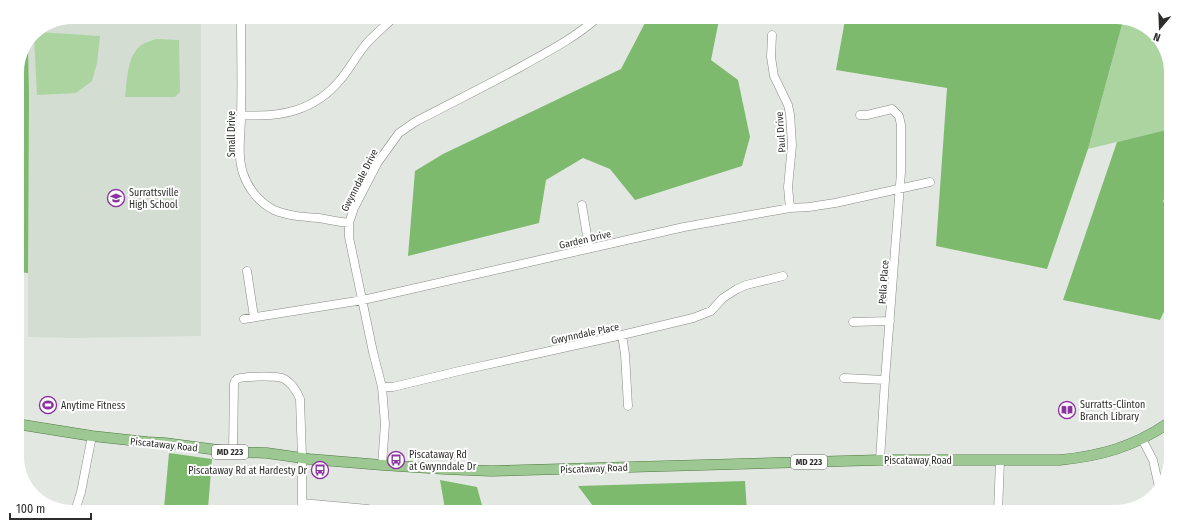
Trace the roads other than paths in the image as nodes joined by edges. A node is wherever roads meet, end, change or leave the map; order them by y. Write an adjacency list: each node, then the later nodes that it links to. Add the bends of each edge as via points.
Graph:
1 (241, 24): 5 (street, Small Drive)
2 (387, 24): 5 (street, via 367,43 340,80 321,99 283,114)
3 (590, 24): 11 (street, Gwynndale Drive, via 558,47 415,122 399,133 378,162)
4 (772, 35): 10 (street, Paul Drive, via 771,57 774,76 790,114)
5 (241, 115): 11 (street, Small Drive, via 241,165 246,182 258,198 269,207 283,213)
6 (860, 115): 8 (street, Pella Place, via 892,109 899,116)
7 (930, 182): 8 (street, Garden Drive)
8 (899, 189): 10 (street, Garden Drive, via 823,206); 18 (street, Pella Place)
9 (582, 205): 12 (street)
10 (790, 208): 12 (street, Garden Drive, via 684,227)
11 (349, 223): 15 (street, Gwynndale Drive, via 351,246)
12 (589, 248): 15 (street, Garden Drive)
13 (247, 271): 16 (street)
14 (783, 276): 20 (street, Gwynndale Place, via 746,285 728,293 711,311 704,314)
15 (363, 300): 16 (street, Garden Drive); 23 (street, Gwynndale Drive)
16 (254, 317): 17 (street, Garden Drive)
17 (244, 319)
18 (890, 321): 19 (street); 22 (street, Pella Place)
19 (853, 322)
20 (622, 335): 23 (street, Gwynndale Place, via 392,387); 24 (street)
21 (844, 378): 22 (street)
22 (885, 380): 31 (street, Pella Place)
23 (382, 387): 33 (street, Gwynndale Drive, via 386,424)
24 (628, 406)
25 (24, 425): 27 (main road, Piscataway Road / MD 223)
26 (1164, 426): 28 (main road, Piscataway Road / MD 223)
27 (92, 436): 29 (main road, Piscataway Road / MD 223); 35 (street)
28 (1142, 439): 32 (main road, Piscataway Road / MD 223, via 1116,450 1086,457); 34 (street, via 1153,460)
29 (234, 452): 30 (main road, Piscataway Road / MD 223); 30 (street, via 235,381 243,377 280,377 287,381 300,399)
30 (302, 458): 33 (main road, Piscataway Road / MD 223); 36 (street)
31 (880, 460): 32 (main road, Piscataway Road / MD 223); 33 (main road, Piscataway Road / MD 223, via 491,471)
32 (1000, 461): 37 (street)
33 (382, 465)
34 (1158, 481)
35 (77, 505)
36 (302, 505)
37 (998, 505)

